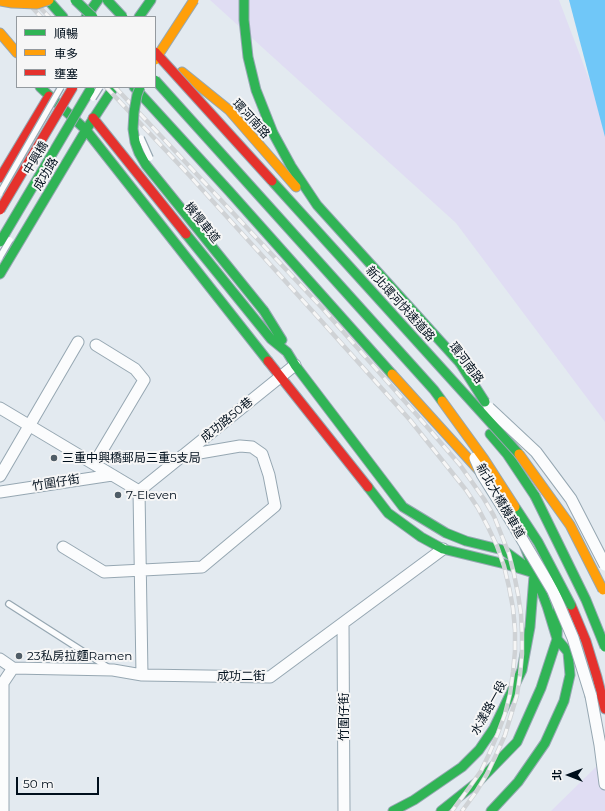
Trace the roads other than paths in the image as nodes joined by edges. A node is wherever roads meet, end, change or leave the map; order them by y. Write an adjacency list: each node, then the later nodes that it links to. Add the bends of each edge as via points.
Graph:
1 (48, 0): 8 (main road, bridge, via 36,4); 11 (main road)
2 (76, 0): 12 (main road, bridge)
3 (85, 0): 13 (main road)
4 (118, 0): 14 (main road)
5 (151, 0): 16 (main road)
6 (194, 0): 23 (main road, bridge)
7 (244, 0): 63 (main road, bridge, via 248,57 256,90 272,133 291,166 317,205 460,364)
8 (0, 1)
9 (104, 1): 12 (main road); 15 (main road, bridge)
10 (150, 11): 17 (lane)
11 (62, 16)
12 (91, 16)
13 (99, 16)
14 (110, 16)
15 (121, 16)
16 (141, 16)
17 (147, 16)
18 (0, 33): 22 (main road)
19 (175, 41): 23 (lane)
20 (156, 52): 63 (main road, 新北環河快速道路, bridge)
21 (156, 52): 80 (main road, 環河南路, via 229,110 455,365 530,477 555,541 559,605)
22 (11, 55)
23 (156, 61): 45 (main road, via 226,133)
24 (156, 75): 44 (main road)
25 (156, 81): 86 (main road, bridge, via 434,390 484,459 538,542 572,605 586,641)
26 (61, 88): 48 (lane, bridge)
27 (62, 88): 37 (main road)
28 (72, 88): 49 (main road, 中興橋, bridge)
29 (92, 88): 52 (main road, 中興橋, bridge)
30 (99, 88): 36 (lane, bridge)
31 (113, 88): 38 (main road, 成功路)
32 (135, 88): 76 (main road, via 512,508)
33 (140, 88): 58 (main road, bridge, via 133,129 139,153 264,311)
34 (146, 88): 39 (lane, via 140,104)
35 (47, 91): 37 (main road); 42 (main road); 47 (main road)
36 (88, 106)
37 (66, 110): 38 (main road)
38 (93, 118): 42 (main road, 成功路); 58 (main road, via 271,339)
39 (140, 119)
40 (80, 120): 41 (lane)
41 (76, 127)
42 (86, 130): 54 (main road, 成功路); 60 (main road)
43 (140, 133): 46 (lane, bridge)
44 (221, 140)
45 (240, 159): 50 (street, via 265,169); 88 (street, 新北大橋機車道, bridge, via 250,186 463,425 482,474 553,591 573,638 590,696)
46 (153, 162)
47 (0, 178)
48 (0, 192)
49 (0, 210)
50 (299, 215): 70 (main road, via 507,454); 74 (street, bridge, via 487,406 536,452 571,499)
51 (12, 236): 53 (lane, bridge)
52 (0, 242)
53 (0, 257)
54 (0, 274)
55 (287, 339): 58 (lane)
56 (78, 342): 62 (street)
57 (96, 345): 65 (street, via 135,369 144,380)
58 (287, 352): 59 (main road)
59 (295, 365): 60 (street, 成功路50巷); 76 (main road, via 403,507 446,533 466,541 504,550)
60 (280, 377): 64 (street, 成功路50巷); 73 (main road, via 388,513 421,537)
61 (0, 408): 62 (street)
62 (29, 426): 65 (street); 67 (street)
63 (518, 452): 77 (main road, 新北環河快速道路, bridge, via 570,525)
64 (182, 456): 68 (street, 成功路50巷); 75 (street, via 240,446 252,447 262,454 275,506 202,567)
65 (94, 464): 66 (street)
66 (112, 475): 68 (street); 69 (street, 竹圍仔街)
67 (0, 476)
68 (139, 491): 75 (street)
69 (0, 492)
70 (535, 496): 71 (main road, bridge, via 561,530); 81 (main road, bridge, via 586,600)
71 (568, 544)
72 (63, 547): 75 (street, via 104,572)
73 (443, 549): 76 (main road); 79 (street, 成功二街)
74 (605, 565)
75 (141, 571): 85 (street)
76 (534, 573): 80 (main road); 91 (main road, 水漾路一段, via 530,627 522,670 494,728 479,750 462,767 414,800)
77 (604, 593)
78 (9, 604): 84 (lane)
79 (344, 623): 85 (street, 成功二街, via 270,677); 90 (street, 竹圍仔街)
80 (558, 639): 92 (main road, via 541,688 517,742 480,780); 93 (main road, via 568,652 570,675 564,702 545,743 518,782)
81 (605, 647)
82 (0, 659): 83 (street)
83 (13, 668): 84 (street, 成功二街); 87 (street, via 4,683)
84 (113, 670): 85 (street, 成功二街)
85 (142, 675)
86 (605, 709)
87 (2, 720): 89 (street)
88 (605, 784)
89 (2, 806)
90 (344, 811)
91 (393, 811)
92 (442, 811)
93 (491, 811)

